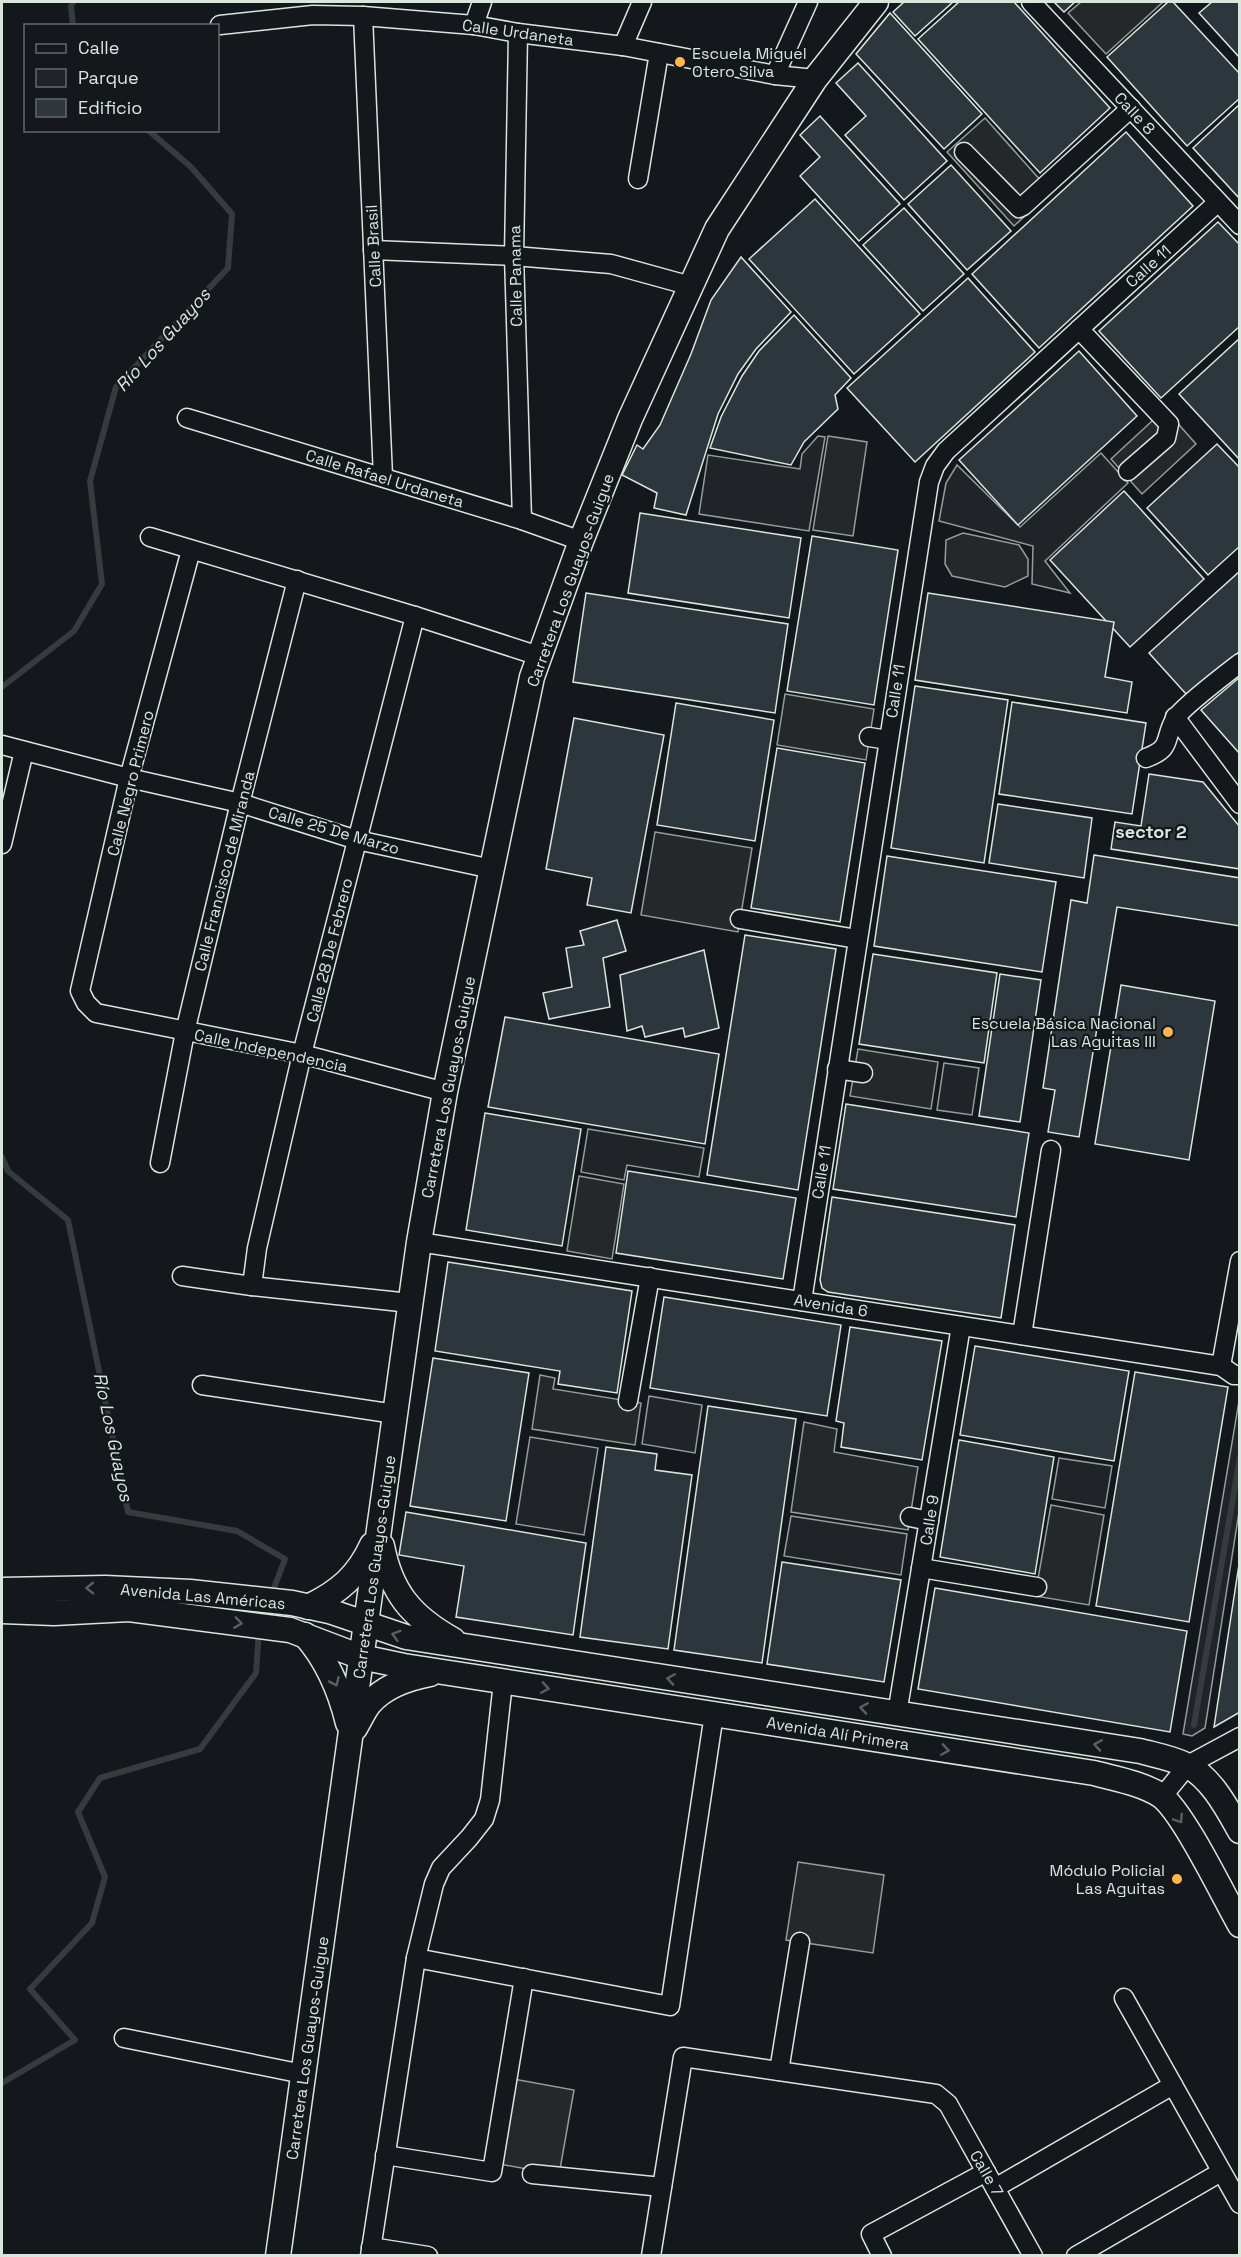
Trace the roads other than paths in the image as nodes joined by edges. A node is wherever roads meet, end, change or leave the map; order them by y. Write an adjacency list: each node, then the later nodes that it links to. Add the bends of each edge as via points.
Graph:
1 (482, 2): 9 (street)
2 (642, 2): 11 (street)
3 (808, 2): 13 (street)
4 (876, 2): 14 (main road, Carretera Los Guayos-Guigue)
5 (1031, 2): 15 (street, Calle 8)
6 (313, 8): 7 (street, Calle Urdaneta); 8 (street, Calle Urdaneta)
7 (363, 16): 9 (street, Calle Urdaneta); 20 (street, Calle Brasil)
8 (220, 25)
9 (474, 26): 10 (street, Calle Urdaneta)
10 (518, 33): 11 (street, Calle Urdaneta); 21 (street, Calle Panama)
11 (623, 46): 12 (street, Calle Urdaneta)
12 (659, 52): 13 (street, Calle Urdaneta); 17 (street)
13 (775, 75): 14 (street, Calle Urdaneta)
14 (814, 79): 22 (main road, Carretera Los Guayos-Guigue, via 718,228)
15 (1131, 108): 16 (street, via 1018,208); 18 (street, Calle 8)
16 (964, 152)
17 (638, 179)
18 (1218, 202): 19 (street, Calle 8); 23 (street, Calle 11)
19 (1239, 225)
20 (373, 250): 21 (street); 26 (street, Calle Brasil)
21 (514, 256): 22 (street, via 611,264); 27 (street, Calle Panama)
22 (691, 286): 29 (main road, Carretera Los Guayos-Guigue, via 630,419)
23 (1079, 329): 25 (street, via 1169,424 1166,438); 37 (street, Calle 11, via 946,451 935,466 919,538)
24 (187, 418): 26 (street, Calle Rafael Urdaneta)
25 (1128, 471)
26 (383, 477): 27 (street, Calle Rafael Urdaneta)
27 (522, 520): 29 (street, Calle Rafael Urdaneta)
28 (150, 537): 30 (street)
29 (581, 541): 33 (main road, Carretera Los Guayos-Guigue)
30 (191, 550): 31 (street); 41 (street, Calle Negro Primero)
31 (297, 580): 32 (street); 43 (street, Calle Francisco de Miranda)
32 (415, 616): 33 (street); 44 (street, Calle 28 De Febrero)
33 (538, 656): 46 (main road, Carretera Los Guayos-Guigue)
34 (1239, 663): 35 (street)
35 (1175, 717): 40 (street, via 1160,753); 42 (street)
36 (869, 737): 37 (street)
37 (888, 740): 48 (street, Calle 11)
38 (2, 745): 39 (street, Calle 25 De Marzo)
39 (24, 751): 41 (street, Calle 25 De Marzo); 45 (street)
40 (1146, 758)
41 (129, 778): 43 (street, Calle 25 De Marzo); 49 (street, Calle Negro Primero, via 81,991 86,1004)
42 (1237, 794)
43 (240, 803): 44 (street, Calle 25 De Marzo); 50 (street, Calle Francisco de Miranda)
44 (357, 840): 46 (street, Calle 25 De Marzo); 51 (street, Calle 28 De Febrero)
45 (2, 844)
46 (492, 868): 54 (main road, Carretera Los Guayos-Guigue)
47 (740, 919): 48 (street)
48 (857, 939): 52 (street, Calle 11)
49 (96, 1013): 50 (street, Calle Independencia)
50 (185, 1032): 51 (street, Calle Independencia); 56 (street, Calle Francisco de Miranda)
51 (302, 1054): 54 (street, Calle Independencia); 61 (street, Calle 28 De Febrero, via 256,1248)
52 (837, 1068): 53 (street); 62 (street, Calle 11)
53 (863, 1073)
54 (445, 1092): 57 (main road, Carretera Los Guayos-Guigue)
55 (1051, 1150): 65 (street)
56 (160, 1163)
57 (419, 1242): 60 (street, Avenida 6, via 589,1262); 63 (main road, Carretera Los Guayos-Guigue)
58 (1239, 1261): 66 (street)
59 (182, 1276): 61 (street)
60 (650, 1277): 62 (street, Avenida 6); 69 (street)
61 (252, 1286): 63 (street)
62 (801, 1301): 64 (street, Avenida 6)
63 (410, 1303): 70 (main road, Carretera Los Guayos-Guigue)
64 (961, 1326): 65 (street, Avenida 6); 72 (street, Calle 9)
65 (1022, 1335): 66 (street, Avenida 6)
66 (1221, 1366): 67 (street, Avenida 6)
67 (1239, 1375)
68 (202, 1385): 70 (street)
69 (628, 1401)
70 (395, 1414): 73 (main road, Carretera Los Guayos-Guigue)
71 (910, 1517): 72 (street)
72 (929, 1521): 74 (street, Calle 9)
73 (379, 1528): 77 (main road, via 361,1566 348,1582); 79 (main road, Carretera Los Guayos-Guigue); 81 (main road, via 390,1577 401,1599 417,1617)
74 (921, 1568): 75 (street); 86 (street, Calle 9)
75 (1037, 1587)
76 (2, 1590): 77 (main road, Avenida Las Américas, one-way to 76, via 190,1592 105,1588)
77 (300, 1605): 79 (main road, Avenida Las Américas)
78 (2, 1611): 80 (main road, Avenida Las Américas, one-way to 80, via 129,1609)
79 (366, 1623): 81 (main road, Avenida Alí Primera, one-way to 79, via 406,1638); 82 (main road, Carretera Los Guayos-Guigue)
80 (297, 1632): 82 (main road, Avenida Las Américas); 87 (main road, one-way to 87, via 315,1646 337,1684)
81 (469, 1647): 86 (main road, Avenida Alí Primera, one-way to 81)
82 (361, 1657): 83 (main road, Avenida Alí Primera); 87 (main road, Carretera Los Guayos-Guigue)
83 (447, 1673): 84 (main road, Avenida Alí Primera); 87 (main road, via 411,1678 389,1688 370,1703)
84 (503, 1682): 85 (main road, Avenida Alí Primera, one-way to 85); 94 (street, via 490,1800 484,1819 441,1868)
85 (714, 1714): 90 (main road, Avenida Alí Primera, one-way to 90, via 1094,1773 1147,1788); 95 (street, via 670,2006)
86 (897, 1714): 89 (main road, Avenida Alí Primera, one-way to 86, via 1140,1751)
87 (350, 1735): 99 (main road, Carretera Los Guayos-Guigue)
88 (1239, 1737): 89 (street)
89 (1188, 1765): 90 (street); 91 (main road, Avenida Alí Primera, via 1213,1790)
90 (1162, 1797): 92 (main road, one-way to 92, via 1190,1837)
91 (1239, 1831)
92 (1239, 1925)
93 (800, 1942): 98 (street)
94 (416, 1958): 95 (street); 101 (street)
95 (524, 1978): 101 (street, via 492,2172)
96 (1124, 1998): 100 (street)
97 (124, 2038): 99 (street)
98 (779, 2070): 102 (street, Calle 7, via 936,2094 948,2104); 105 (street, via 683,2057)
99 (303, 2074): 109 (main road, Carretera Los Guayos-Guigue)
100 (1173, 2085): 103 (street); 106 (street)
101 (385, 2156): 108 (street)
102 (986, 2172): 106 (street, Calle 7); 112 (street, via 871,2234)
103 (1221, 2172): 107 (street); 114 (street)
104 (532, 2174): 105 (street)
105 (662, 2187): 111 (street)
106 (995, 2188): 113 (street, Calle 7)
107 (1237, 2194)
108 (370, 2251): 110 (street)
109 (278, 2256)
110 (428, 2256)
111 (651, 2256)
112 (882, 2256)
113 (1033, 2256)
114 (1077, 2256)

